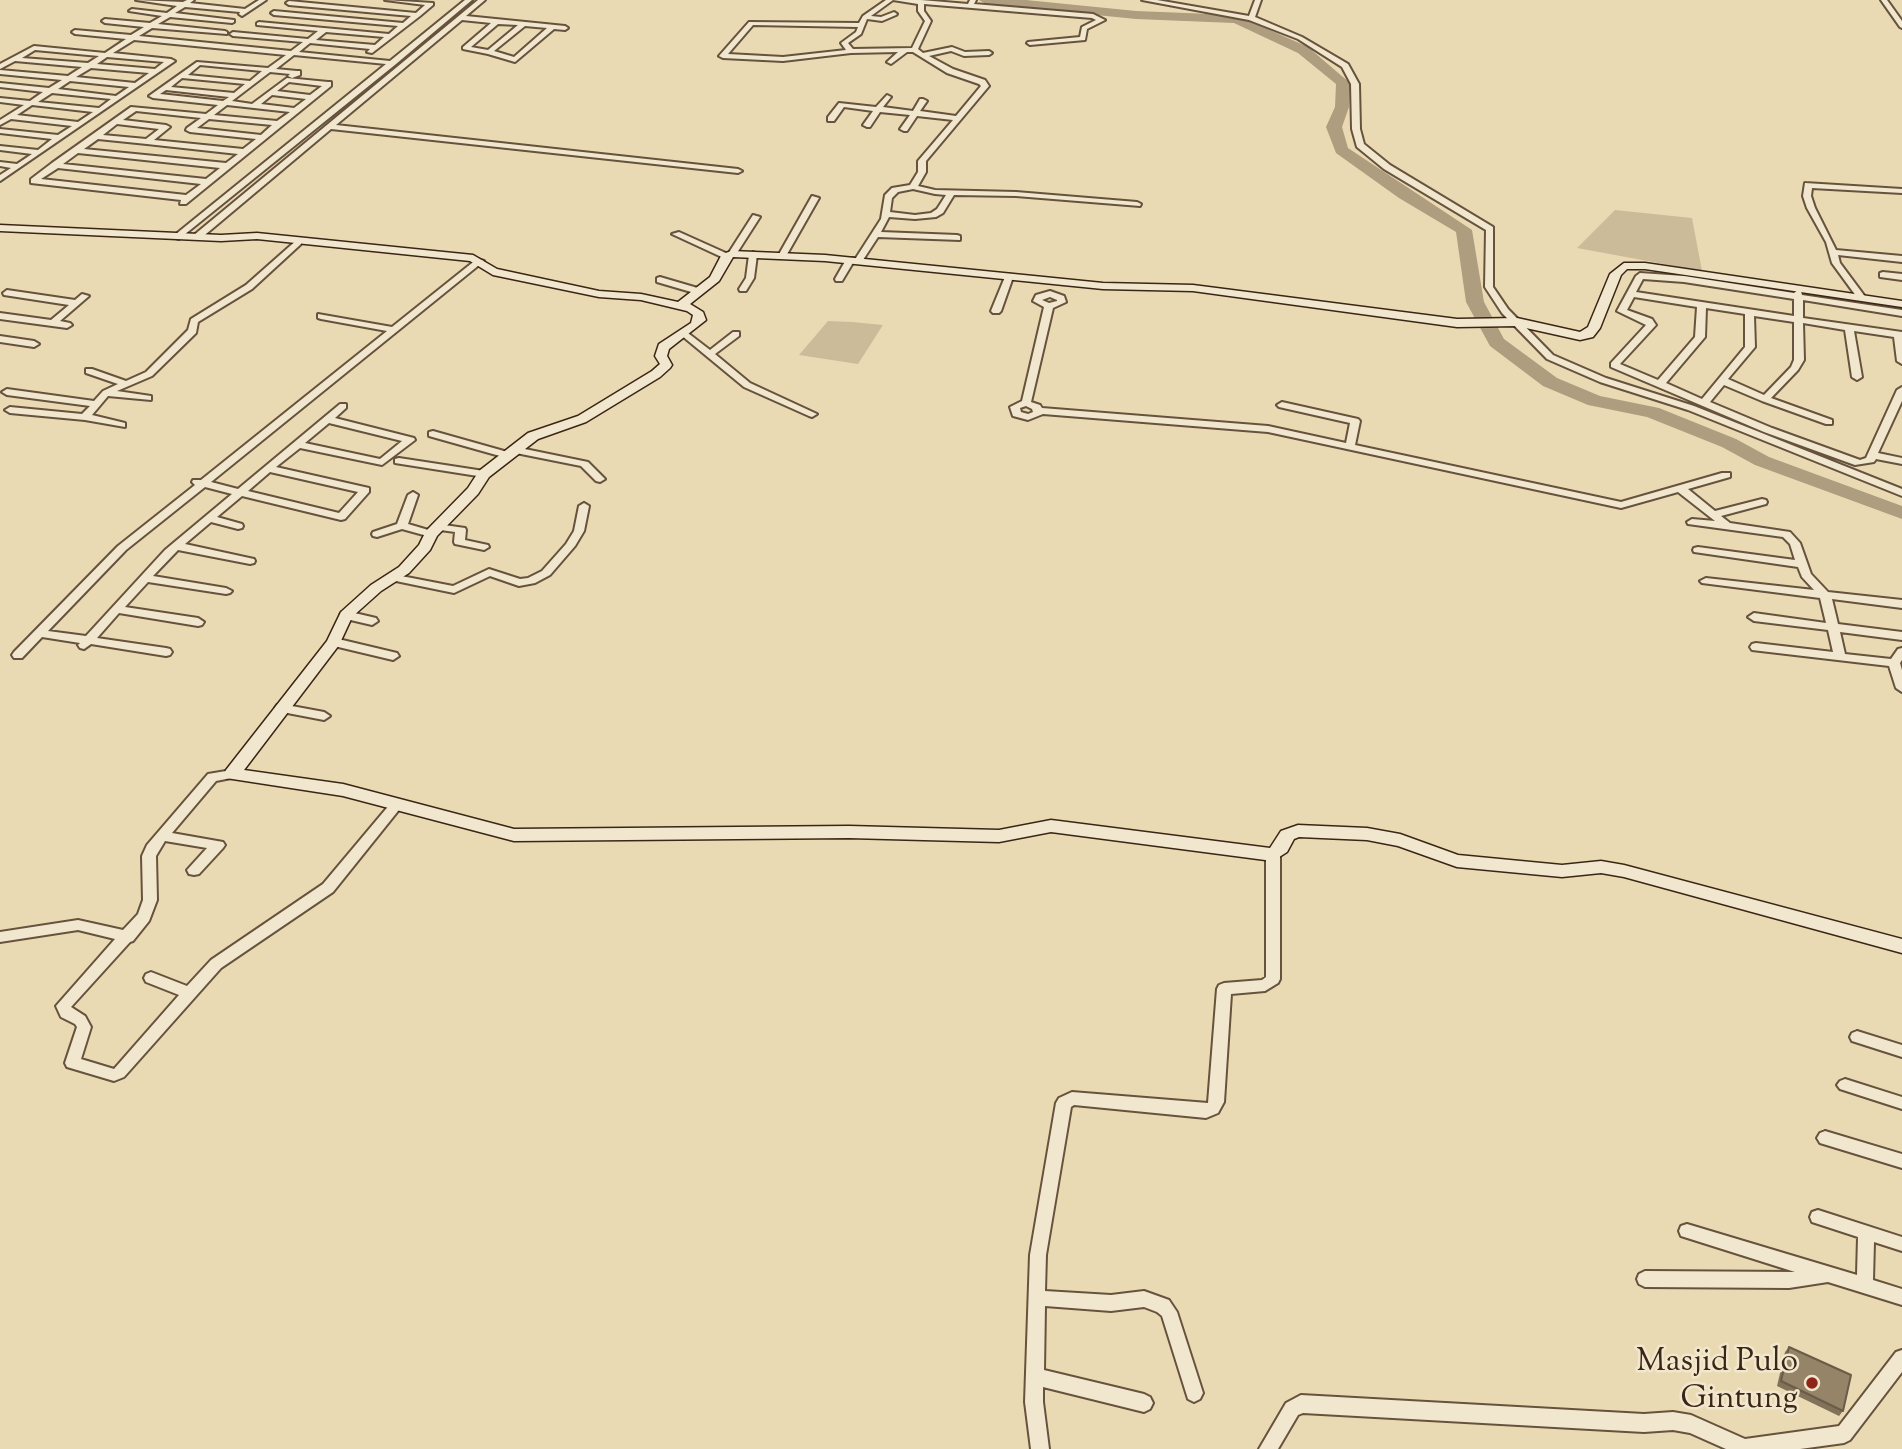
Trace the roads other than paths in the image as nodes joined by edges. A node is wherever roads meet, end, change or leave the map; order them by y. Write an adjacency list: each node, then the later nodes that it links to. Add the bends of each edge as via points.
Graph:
1 (139, 0): 12 (street)
2 (263, 0): 16 (street)
3 (388, 0): 23 (street, via 431,4)
4 (469, 0): 65 (street)
5 (482, 0): 26 (street)
6 (890, 0): 25 (street)
7 (896, 0): 13 (street)
8 (1144, 0): 27 (street)
9 (1258, 0): 27 (street)
10 (1884, 0): 18 (street)
11 (291, 1): 15 (street); 20 (street)
12 (188, 2): 16 (street); 22 (street)
13 (921, 2): 14 (street); 55 (street, via 928,21)
14 (971, 3): 51 (street, via 1102,20 1084,28 1083,39)
15 (354, 9): 23 (street); 28 (street)
16 (247, 10): 30 (street)
17 (132, 11): 22 (street)
18 (1892, 12): 19 (street); 38 (street)
19 (1902, 12)
20 (274, 13): 24 (street); 33 (street)
21 (894, 14): 25 (street, via 883,19)
22 (169, 15): 30 (street); 37 (street)
23 (418, 15): 35 (street)
24 (320, 17): 28 (street); 40 (street)
25 (865, 17): 36 (street)
26 (462, 18): 32 (street); 66 (street)
27 (1251, 18): 142 (street, via 1300,38 1345,66 1355,84 1356,129 1363,148)
28 (339, 19): 31 (street)
29 (105, 21): 37 (street)
30 (232, 21): 44 (street)
31 (358, 21): 35 (street); 45 (street)
32 (497, 21): 34 (street); 53 (street, via 465,48)
33 (259, 24): 40 (street); 46 (street)
34 (524, 24): 39 (street); 53 (street)
35 (404, 25): 47 (street)
36 (861, 25): 54 (street, via 859,33 844,44); 54 (street, via 752,23 723,56 783,59)
37 (152, 26): 44 (street); 49 (street)
38 (1902, 26)
39 (552, 27): 41 (street); 53 (street, via 522,54)
40 (305, 28): 42 (street)
41 (565, 28)
42 (324, 30): 45 (street); 50 (street)
43 (75, 32): 49 (street)
44 (216, 32): 46 (street)
45 (344, 32): 47 (street)
46 (242, 35): 50 (street)
47 (390, 36): 50 (street, via 373,50)
48 (108, 40): 49 (street)
49 (130, 40): 56 (street); 58 (street); 60 (street)
50 (309, 41): 56 (street)
51 (1030, 43)
52 (905, 50): 54 (street); 55 (street); 62 (street)
53 (491, 51)
54 (851, 51)
55 (918, 52): 57 (street); 98 (street, via 957,75 985,83)
56 (293, 53): 60 (street); 65 (street)
57 (989, 53)
58 (107, 54): 61 (street, via 31,48); 64 (street); 68 (street, via 171,61)
59 (0, 58): 61 (street)
60 (285, 58): 65 (street); 67 (street)
61 (13, 59): 63 (street); 64 (street)
62 (891, 62)
63 (0, 66)
64 (89, 66): 68 (street); 71 (street)
65 (387, 66): 66 (street); 106 (street)
66 (402, 67): 107 (street)
67 (269, 70): 70 (street, via 199,63); 72 (street, via 297,73); 73 (street)
68 (156, 71): 75 (street)
69 (0, 72): 71 (street)
70 (181, 76): 73 (street); 76 (street)
71 (69, 79): 75 (street); 77 (street)
72 (287, 80): 78 (street); 81 (street, via 328,84)
73 (252, 83): 79 (street)
74 (0, 85): 77 (street)
75 (136, 85): 83 (street)
76 (164, 88): 79 (street); 80 (street)
77 (50, 91): 83 (street); 87 (street)
78 (270, 93): 81 (street); 89 (street)
79 (235, 95): 86 (street)
80 (153, 96): 86 (street); 90 (street)
81 (312, 97): 93 (street)
82 (887, 97): 91 (street)
83 (118, 98): 92 (street)
84 (0, 100): 87 (street)
85 (923, 101): 94 (street)
86 (225, 103): 89 (street); 96 (street)
87 (30, 104): 92 (street); 97 (street)
88 (960, 105): 98 (street)
89 (254, 106): 93 (street)
90 (134, 109): 96 (street); 100 (street)
91 (878, 109): 94 (street); 99 (street, via 842,105); 104 (street)
92 (100, 110): 102 (street)
93 (296, 110): 103 (street)
94 (915, 113): 98 (street); 108 (street)
95 (0, 116): 97 (street)
96 (208, 116): 103 (street); 109 (street)
97 (10, 117): 101 (street); 102 (street)
98 (955, 118): 112 (street); 132 (street, via 922,161 922,172)
99 (831, 119)
100 (116, 122): 105 (street); 113 (street)
101 (0, 123)
102 (79, 124): 115 (street)
103 (280, 124): 114 (street)
104 (867, 124)
105 (166, 127): 109 (street); 116 (street)
106 (310, 129): 107 (street); 147 (street)
107 (328, 129): 128 (street); 148 (street)
108 (904, 129)
109 (190, 130): 111 (street)
110 (0, 131): 115 (street)
111 (211, 132): 114 (street); 118 (street)
112 (941, 134)
113 (96, 136): 116 (street); 120 (street)
114 (263, 137): 122 (street)
115 (60, 138): 121 (street)
116 (147, 142): 117 (street)
117 (170, 144): 118 (street); 123 (street)
118 (192, 146): 122 (street)
119 (0, 148): 121 (street)
120 (76, 150): 123 (street); 125 (street)
121 (39, 152): 126 (street)
122 (245, 152): 127 (street)
123 (151, 158): 127 (street); 129 (street)
124 (0, 164): 126 (street)
125 (55, 165): 129 (street); 133 (street, via 34,181)
126 (18, 166): 130 (street)
127 (227, 166): 131 (street)
128 (738, 171)
129 (131, 173): 131 (street); 133 (street)
130 (0, 179)
131 (208, 182): 136 (street)
132 (913, 187): 134 (street); 140 (street, via 892,192)
133 (110, 189): 136 (street)
134 (952, 191): 139 (street); 140 (street, via 940,211 929,216)
135 (1902, 191): 171 (street, via 1808,185 1811,208 1836,263)
136 (188, 198): 138 (street)
137 (815, 198): 154 (street)
138 (180, 204)
139 (1137, 204)
140 (886, 214): 146 (street)
141 (756, 217): 152 (street)
142 (1470, 217): 143 (street)
143 (1486, 225): 182 (street, via 1489,287)
144 (0, 228): 147 (street)
145 (676, 234): 152 (street)
146 (876, 234): 149 (street); 157 (street)
147 (180, 236): 148 (street)
148 (197, 237): 150 (street, via 257,236)
149 (957, 238)
150 (299, 242): 156 (street); 197 (street, via 249,287 194,321 193,331 149,374)
151 (1837, 252): 155 (street)
152 (729, 255): 153 (street); 165 (street, via 715,279)
153 (753, 255): 154 (street); 164 (street, via 750,278)
154 (782, 256): 157 (street)
155 (1902, 258)
156 (480, 261): 175 (street, via 493,272); 186 (street)
157 (854, 261): 159 (street); 161 (street)
158 (1883, 275): 160 (street)
159 (1009, 277): 163 (street); 176 (street)
160 (1902, 277)
161 (839, 279)
162 (660, 280): 165 (street)
163 (1052, 281): 167 (street); 182 (street, via 1218,291 1459,323)
164 (743, 289)
165 (698, 291): 175 (street)
166 (7, 293): 172 (street)
167 (1050, 294): 216 (street, via 1062,300 1049,306 1026,404 1040,411 1268,429)
168 (1630, 294): 169 (street, via 1638,279 1647,275); 174 (street); 198 (street, via 1623,312 1648,320 1651,326 1615,368)
169 (1798, 294): 171 (street); 178 (street); 181 (street); 182 (street, via 1624,266 1588,334)
170 (85, 296): 172 (street)
171 (1862, 298): 173 (street)
172 (76, 303): 183 (street)
173 (1902, 303)
174 (1702, 305): 177 (street); 198 (street, via 1700,337)
175 (678, 306): 187 (street, via 697,311 700,317)
176 (996, 311)
177 (1749, 312): 181 (street); 196 (street, via 1751,347)
178 (1902, 313)
179 (0, 316): 183 (street)
180 (321, 316): 186 (street)
181 (1800, 319): 185 (street); 203 (street, via 1795,369)
182 (1515, 322): 228 (street, via 1545,353 1571,368 1691,408)
183 (53, 323): 184 (street)
184 (66, 325)
185 (1849, 328): 189 (street); 195 (street)
186 (391, 330): 225 (street)
187 (684, 333): 192 (street); 217 (street, via 663,347 666,365 656,374 582,419 537,433)
188 (736, 334): 192 (street)
189 (1900, 335): 193 (street)
190 (0, 339): 191 (street)
191 (34, 344)
192 (711, 353): 209 (street, via 747,385)
193 (1902, 360)
194 (89, 372): 197 (street)
195 (1857, 377)
196 (1724, 381): 203 (street); 204 (street)
197 (127, 383): 201 (street)
198 (1660, 384): 204 (street)
199 (1902, 390): 218 (street)
200 (7, 392): 205 (street)
201 (106, 393): 202 (street); 205 (street)
202 (148, 398)
203 (1765, 399): 212 (street)
204 (1704, 403): 218 (street, via 1855,462 1867,462)
205 (98, 404): 210 (street)
206 (343, 405): 211 (street)
207 (1282, 405): 216 (street, via 1355,421)
208 (10, 410): 210 (street)
209 (812, 414)
210 (85, 417): 213 (street)
211 (327, 419): 215 (street); 215 (street, via 410,440 382,462)
212 (1829, 422)
213 (122, 425)
214 (433, 434): 217 (street)
215 (298, 444): 221 (street)
216 (1350, 446): 226 (street, via 1621,505)
217 (511, 453): 222 (street); 224 (street, via 570,460 591,468)
218 (1872, 455): 220 (street)
219 (399, 461): 222 (street)
220 (1902, 461)
221 (269, 469): 227 (street); 227 (street, via 365,490 341,517)
222 (484, 474): 238 (street)
223 (1726, 475): 226 (street)
224 (600, 479)
225 (199, 482): 227 (street); 257 (street, via 122,548)
226 (1680, 488): 232 (street)
227 (241, 493): 233 (street)
228 (1902, 493)
229 (412, 495): 236 (street)
230 (1762, 502): 232 (street)
231 (584, 506): 245 (street, via 579,531 570,546 546,573 531,581 519,583 489,572 453,590)
232 (1713, 515): 237 (street)
233 (210, 519): 235 (street); 240 (street)
234 (1692, 522): 237 (street)
235 (238, 526)
236 (402, 526): 238 (street); 239 (street)
237 (1727, 526): 244 (street, via 1786,534 1795,543)
238 (434, 531): 241 (street, via 461,530 458,541); 245 (street, via 421,553)
239 (377, 534)
240 (176, 546): 243 (street); 246 (street)
241 (484, 547)
242 (1698, 550): 244 (street)
243 (250, 561)
244 (1802, 564): 249 (street)
245 (391, 577): 252 (street)
246 (144, 578): 248 (street); 251 (street)
247 (1706, 580): 249 (street)
248 (226, 591)
249 (1825, 595): 250 (street); 256 (street)
250 (1902, 604)
251 (116, 609): 255 (street); 260 (street)
252 (346, 615): 254 (street); 259 (street)
253 (1755, 617): 256 (street)
254 (372, 621)
255 (198, 622)
256 (1833, 627): 258 (street); 265 (street)
257 (40, 633): 260 (street); 263 (street)
258 (1902, 636)
259 (334, 642): 264 (street); 268 (street)
260 (86, 643): 262 (street)
261 (1756, 647): 265 (street)
262 (166, 652)
263 (18, 655)
264 (393, 656)
265 (1840, 656): 266 (street)
266 (1898, 657): 267 (street)
267 (1902, 688)
268 (281, 708): 269 (street); 270 (street)
269 (324, 716)
270 (232, 774): 271 (street, via 343,790); 272 (street, via 212,777)
271 (396, 806): 273 (street, via 514,835 849,832 999,836 1051,826); 279 (street, via 322,894 216,964)
272 (162, 836): 274 (street, via 218,845); 276 (street, via 149,856 148,906)
273 (1273, 855): 277 (street, via 1287,835 1311,830 1390,838 1457,861 1562,871 1608,868); 294 (street, via 1273,979 1265,985 1224,989 1215,1105 1206,1111 1065,1101 1038,1255)
274 (194, 870)
275 (0, 937): 276 (street, via 78,925)
276 (128, 937): 279 (street, via 63,1006 84,1027 72,1063 119,1073)
277 (1902, 946)
278 (151, 978): 279 (street)
279 (191, 994)
280 (1857, 1037): 281 (street)
281 (1902, 1051)
282 (1845, 1085): 283 (street)
283 (1902, 1103)
284 (1825, 1138): 285 (street)
285 (1902, 1161)
286 (1818, 1217): 288 (street)
287 (1687, 1231): 290 (street)
288 (1866, 1231): 289 (street); 292 (street)
289 (1902, 1244)
290 (1831, 1274): 291 (street, via 1788,1280); 292 (street)
291 (1645, 1279)
292 (1865, 1283): 293 (street)
293 (1902, 1297)
294 (1036, 1298): 296 (street); 297 (street, via 1111,1303 1144,1298 1163,1306 1169,1312)
295 (1902, 1359): 299 (street, via 1844,1434)
296 (1034, 1376): 298 (street); 300 (street)
297 (1194, 1393)
298 (1144, 1403)
299 (1740, 1448): 301 (street, via 1691,1424 1673,1421 1301,1404 1292,1409)
300 (1040, 1449)
301 (1268, 1449)

